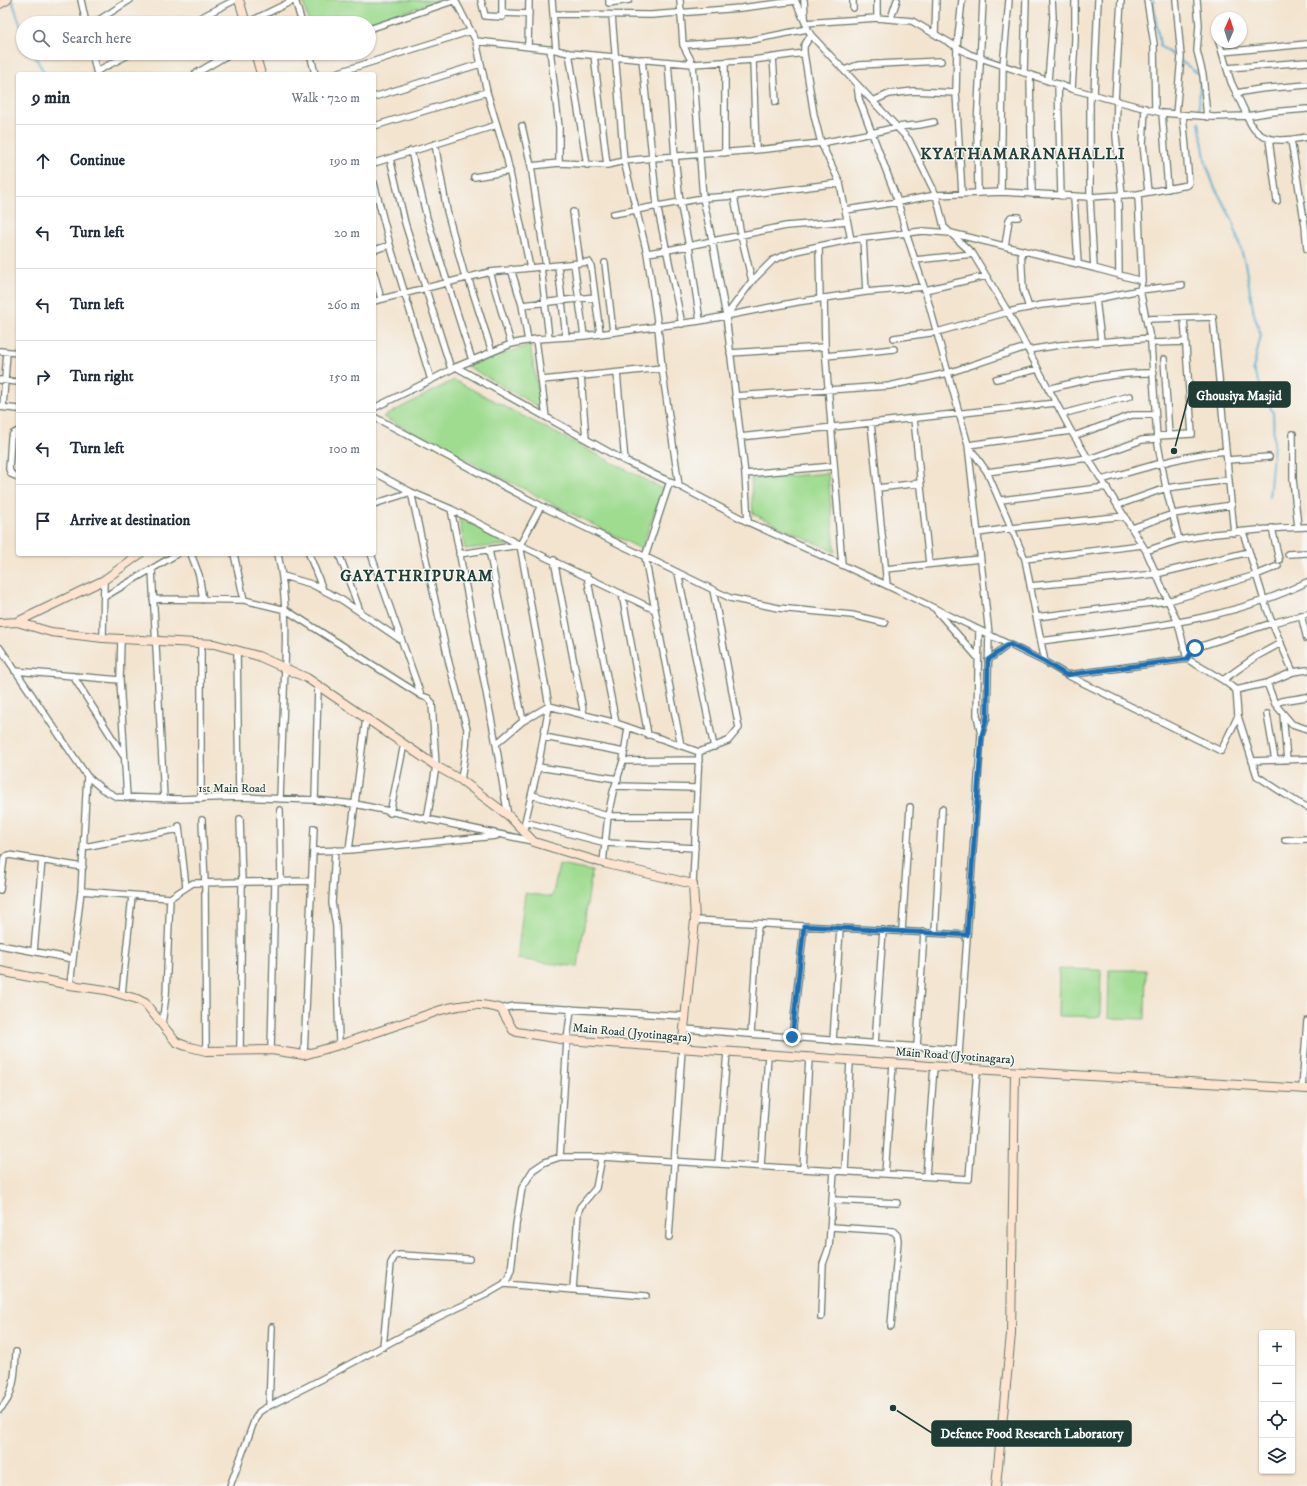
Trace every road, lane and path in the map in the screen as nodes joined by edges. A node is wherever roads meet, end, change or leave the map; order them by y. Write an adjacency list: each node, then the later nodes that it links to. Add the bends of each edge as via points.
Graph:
1 (81, 0): 36 (street)
2 (130, 0): 37 (street)
3 (235, 0): 38 (street)
4 (239, 0): 39 (street)
5 (295, 0): 40 (street); 41 (street)
6 (456, 0): 46 (street); 47 (street)
7 (481, 0): 33 (street, via 485,16 502,17)
8 (502, 0): 33 (street)
9 (529, 0): 34 (street)
10 (552, 0): 35 (street)
11 (609, 0): 12 (street, via 609,3)
12 (629, 0)
13 (680, 0): 32 (street)
14 (804, 0): 45 (street)
15 (852, 0): 31 (street)
16 (877, 0): 43 (street)
17 (896, 0): 44 (street)
18 (936, 0): 48 (street)
19 (962, 0): 53 (street)
20 (984, 0): 63 (street)
21 (1009, 0): 77 (street)
22 (1026, 0): 86 (street)
23 (1052, 0): 87 (street)
24 (1075, 0): 91 (street)
25 (1098, 0): 95 (street)
26 (1121, 0): 97 (street)
27 (1147, 0): 102 (street, via 1154,44)
28 (1176, 0): 104 (street, via 1181,57)
29 (1197, 0): 107 (street, via 1197,51 1203,75)
30 (795, 1): 32 (street); 45 (street)
31 (853, 8)
32 (681, 12): 42 (street); 52 (street)
33 (502, 13): 34 (street)
34 (529, 14): 54 (street)
35 (554, 14): 42 (street); 56 (street)
36 (84, 16)
37 (105, 16)
38 (204, 16)
39 (245, 16)
40 (262, 16)
41 (300, 16)
42 (612, 16): 61 (street)
43 (877, 18): 44 (street); 45 (street)
44 (891, 18): 48 (street, via 912,21)
45 (806, 26): 49 (street); 52 (street, via 752,40)
46 (376, 27)
47 (471, 31): 50 (street); 85 (street)
48 (935, 34): 53 (street)
49 (811, 36): 59 (street, via 804,46); 79 (street)
50 (476, 41): 54 (street); 75 (street)
51 (1307, 44): 57 (street)
52 (683, 45): 76 (street)
53 (957, 46): 63 (street); 93 (street)
54 (528, 47): 56 (street)
55 (1221, 48): 57 (street)
56 (553, 50): 58 (street); 128 (street, via 560,127)
57 (1222, 52): 78 (street)
58 (569, 53): 60 (street); 129 (street)
59 (804, 53): 62 (street); 117 (street)
60 (594, 55): 61 (street); 130 (street)
61 (614, 56): 64 (street); 126 (street)
62 (773, 57): 70 (street); 99 (street)
63 (980, 58): 77 (street); 139 (street)
64 (642, 59): 72 (street); 125 (street)
65 (94, 60): 80 (street)
66 (120, 60): 81 (street)
67 (219, 60): 82 (street)
68 (257, 60): 83 (street)
69 (312, 60): 84 (street)
70 (753, 60): 73 (street); 119 (street)
71 (941, 61): 79 (street, via 858,65)
72 (668, 62): 76 (street); 123 (street)
73 (725, 62): 76 (street); 121 (street)
74 (1307, 62): 78 (street)
75 (480, 64): 92 (street); 96 (street)
76 (693, 64): 122 (street)
77 (1003, 66): 86 (street); 137 (street)
78 (1227, 68): 94 (street)
79 (844, 70): 88 (street)
80 (97, 72)
81 (99, 72)
82 (199, 72)
83 (260, 72)
84 (315, 72)
85 (339, 72)
86 (1027, 74): 87 (street); 141 (street)
87 (1048, 81): 89 (street)
88 (857, 84): 98 (street); 113 (street, via 859,99)
89 (1058, 84): 91 (street); 146 (street)
90 (1307, 86): 94 (street)
91 (1072, 89): 95 (street)
92 (487, 92): 109 (street); 110 (street)
93 (956, 93): 98 (street, via 912,91 889,94); 140 (street)
94 (1236, 93): 106 (street)
95 (1092, 94): 97 (street); 148 (street)
96 (376, 96)
97 (1116, 100): 100 (street); 144 (street)
98 (873, 101): 112 (street)
99 (776, 102)
100 (1145, 108): 102 (street); 138 (street, via 1143,144)
101 (1307, 109): 106 (street)
102 (1155, 111): 103 (street)
103 (1162, 113): 104 (street); 135 (street)
104 (1176, 114): 105 (street)
105 (1183, 115): 107 (street); 135 (street, via 1189,184)
106 (1247, 116): 107 (street); 115 (street, via 1255,131)
107 (1207, 117)
108 (934, 122): 112 (street)
109 (376, 125)
110 (497, 125): 118 (street); 132 (street)
111 (522, 126): 131 (street)
112 (897, 127): 113 (street); 143 (street, via 909,140)
113 (872, 133): 117 (street); 153 (street)
114 (1307, 137): 116 (street)
115 (1269, 139): 116 (street); 151 (street)
116 (1291, 140): 150 (street)
117 (821, 143): 119 (street); 134 (street)
118 (435, 144): 120 (street); 190 (street, via 447,211)
119 (756, 150): 121 (street)
120 (411, 152): 124 (street); 194 (street)
121 (725, 153): 122 (street)
122 (700, 154): 123 (street); 149 (street)
123 (675, 157): 125 (street); 152 (street)
124 (390, 158): 127 (street); 196 (street, via 404,223)
125 (652, 158): 126 (street); 154 (street)
126 (624, 161): 130 (street); 155 (street)
127 (376, 162)
128 (559, 163): 129 (street); 131 (street)
129 (587, 164): 130 (street)
130 (607, 165)
131 (531, 166): 183 (street)
132 (510, 171): 133 (street); 184 (street)
133 (474, 177)
134 (840, 183): 145 (street); 156 (street)
135 (1168, 189): 138 (street)
136 (376, 191): 168 (street)
137 (1001, 192): 139 (street); 141 (street)
138 (1148, 192): 142 (street)
139 (978, 193): 140 (street)
140 (962, 194): 143 (street)
141 (1032, 194): 146 (street)
142 (1138, 194): 144 (street); 193 (street)
143 (936, 195): 153 (street); 163 (street, via 944,227)
144 (1120, 195): 148 (street); 188 (street)
145 (734, 196): 149 (street); 164 (street)
146 (1061, 196): 147 (street)
147 (1074, 196): 148 (street); 181 (street)
148 (1090, 197): 185 (street)
149 (703, 198): 152 (street); 166 (street)
150 (1304, 200): 161 (street)
151 (1277, 201)
152 (680, 202): 154 (street); 169 (street)
153 (898, 202): 156 (street); 162 (street)
154 (658, 205): 155 (street); 174 (street)
155 (636, 210): 158 (street); 176 (street)
156 (846, 210): 160 (street)
157 (573, 212): 179 (street)
158 (613, 214)
159 (1018, 217): 170 (street, via 1011,217 1009,220)
160 (848, 221): 164 (street, via 786,226); 167 (street)
161 (1306, 226): 173 (street)
162 (906, 233): 163 (street); 165 (street); 178 (street)
163 (950, 233): 170 (street); 177 (street)
164 (741, 235): 166 (street); 192 (street)
165 (863, 238): 167 (street); 199 (street)
166 (712, 240): 169 (street); 212 (street)
167 (851, 240): 171 (street)
168 (390, 245): 172 (street); 200 (street)
169 (689, 246): 174 (street); 215 (street)
170 (1005, 246): 175 (street)
171 (819, 247): 192 (street, via 796,251 773,260); 202 (street)
172 (376, 249)
173 (1307, 249)
174 (668, 250): 176 (street); 216 (street)
175 (1021, 250): 181 (street); 210 (street, via 1024,289)
176 (647, 253): 217 (street)
177 (973, 254): 178 (street); 189 (street)
178 (915, 260): 197 (street)
179 (577, 263): 182 (street); 201 (street, via 590,264); 204 (street)
180 (605, 263): 218 (street)
181 (1078, 264): 185 (street)
182 (558, 266): 183 (street); 207 (street)
183 (543, 267): 184 (street); 208 (street)
184 (530, 268): 186 (street)
185 (1094, 268): 188 (street)
186 (511, 269): 187 (street); 209 (street)
187 (490, 272): 190 (street); 230 (street)
188 (1119, 275): 193 (street)
189 (986, 276): 197 (street); 211 (street)
190 (467, 277): 194 (street); 236 (street)
191 (376, 280): 203 (street)
192 (752, 281): 212 (street)
193 (1142, 281): 198 (street)
194 (447, 283): 196 (street); 241 (street)
195 (1182, 284): 198 (street)
196 (425, 288): 200 (street); 242 (street)
197 (925, 289): 199 (street); 219 (street)
198 (1140, 290): 205 (street); 214 (street)
199 (866, 292): 202 (street)
200 (405, 294): 203 (street); 251 (street)
201 (595, 297): 204 (street); 220 (street)
202 (822, 298): 212 (street); 231 (street)
203 (381, 299): 206 (street)
204 (580, 299): 207 (street); 221 (street)
205 (1096, 299): 210 (street); 228 (street)
206 (376, 300)
207 (562, 301): 208 (street); 222 (street)
208 (545, 303): 209 (street); 223 (street)
209 (522, 305): 227 (street)
210 (1029, 308): 211 (street)
211 (1008, 312): 219 (street); 233 (street)
212 (726, 316): 215 (street); 238 (street)
213 (1184, 318): 214 (street); 229 (street); 278 (street, via 1213,317)
214 (1146, 319): 226 (street)
215 (700, 321): 216 (street)
216 (682, 324): 217 (street)
217 (658, 327): 218 (street); 243 (street)
218 (613, 332): 220 (street)
219 (937, 332): 224 (street); 246 (street)
220 (600, 333): 221 (street)
221 (584, 336): 222 (street)
222 (566, 337): 223 (street)
223 (549, 338): 225 (street)
224 (894, 338)
225 (536, 339): 227 (street); 252 (street)
226 (1151, 340): 228 (street); 229 (street); 247 (street)
227 (528, 341): 230 (street)
228 (1101, 341): 233 (street)
229 (1186, 342): 273 (street, via 1192,434)
230 (511, 344): 236 (street)
231 (825, 347): 238 (street); 239 (street)
232 (894, 349): 239 (street)
233 (1027, 349): 244 (street); 246 (street)
234 (0, 351): 235 (street)
235 (7, 352): 237 (street); 250 (street)
236 (492, 352): 241 (street)
237 (16, 353)
238 (730, 353): 256 (street)
239 (826, 356): 255 (street)
240 (1164, 359): 273 (street)
241 (472, 360): 242 (street)
242 (453, 368): 251 (street); 265 (street)
243 (662, 368): 245 (street); 293 (street)
244 (1038, 369): 249 (street); 254 (street)
245 (617, 373): 248 (street); 282 (street)
246 (948, 373): 255 (street, via 889,386); 262 (street)
247 (1154, 373): 254 (street, via 1122,374 1078,381); 264 (street)
248 (581, 376): 252 (street); 276 (street)
249 (996, 379)
250 (2, 380): 253 (street); 259 (street)
251 (431, 380): 260 (street)
252 (542, 380): 265 (street)
253 (16, 382)
254 (1048, 390): 258 (street)
255 (829, 391): 256 (street); 269 (street)
256 (735, 396): 274 (street)
257 (1130, 396): 263 (street)
258 (1056, 403): 262 (street); 263 (street)
259 (2, 407): 261 (street)
260 (376, 407)
261 (16, 409)
262 (960, 414): 267 (street); 277 (street)
263 (1062, 414): 271 (street)
264 (1155, 415): 271 (street, via 1132,415); 275 (street)
265 (546, 417): 276 (street)
266 (376, 418): 302 (street)
267 (914, 419): 268 (street); 292 (street)
268 (871, 423): 269 (street); 295 (street)
269 (830, 427): 274 (street); 284 (street)
270 (16, 432): 288 (street, via 11,438 9,469 11,474)
271 (1073, 433): 277 (street); 280 (street)
272 (1293, 434): 307 (street, via 1293,479)
273 (1169, 435): 275 (street)
274 (740, 437): 287 (street)
275 (1157, 437): 280 (street); 283 (street)
276 (586, 439): 282 (street)
277 (968, 445): 285 (street); 313 (street)
278 (1226, 451): 281 (street); 283 (street, via 1201,453)
279 (1269, 457): 281 (street)
280 (1089, 459): 285 (street); 289 (street)
281 (1227, 460): 290 (street)
282 (625, 461): 291 (street)
283 (1161, 463): 289 (street); 296 (street)
284 (834, 466): 287 (street); 337 (street)
285 (987, 472): 298 (street)
286 (376, 473): 297 (street)
287 (744, 474): 306 (street)
288 (16, 476)
289 (1102, 480): 294 (street)
290 (1229, 480): 296 (street); 301 (street)
291 (670, 482): 293 (street); 332 (street)
292 (920, 483): 295 (street); 336 (street)
293 (680, 486): 306 (street)
294 (1107, 487): 298 (street); 300 (street)
295 (878, 488): 338 (street)
296 (1166, 488): 300 (street); 304 (street)
297 (411, 492): 299 (street); 303 (street); 430 (street, via 449,663 467,729)
298 (1001, 500): 309 (street)
299 (376, 503)
300 (1118, 505): 305 (street)
301 (1232, 505): 304 (street); 314 (street)
302 (541, 506): 316 (street); 332 (street)
303 (451, 509): 316 (street); 322 (street)
304 (1173, 514): 310 (street); 315 (street)
305 (1125, 516): 309 (street); 310 (street)
306 (748, 522): 337 (street)
307 (1298, 527): 308 (street); 311 (street)
308 (1307, 527)
309 (1012, 528): 313 (street); 335 (street)
310 (1132, 528): 317 (street)
311 (1272, 528): 312 (street); 342 (street, via 1278,563)
312 (1243, 532): 314 (street); 320 (street)
313 (978, 533): 333 (street)
314 (1234, 533): 315 (street)
315 (1179, 540): 319 (street)
316 (520, 545): 318 (street); 334 (street); 400 (street)
317 (1142, 545): 319 (street); 335 (street)
318 (489, 550): 322 (street); 406 (street)
319 (1146, 551): 341 (street)
320 (1249, 552): 341 (street); 342 (street)
321 (1307, 553): 323 (street)
322 (459, 554): 414 (street)
323 (1288, 554)
324 (137, 556): 345 (street)
325 (174, 556): 339 (street)
326 (192, 556): 354 (street, via 199,575)
327 (234, 556): 355 (street)
328 (278, 556): 343 (street)
329 (310, 556): 349 (street)
330 (340, 556): 361 (street)
331 (372, 556): 374 (street)
332 (645, 557): 340 (street); 360 (street)
333 (980, 559): 336 (street); 370 (street)
334 (554, 560): 344 (street); 403 (street)
335 (1025, 560): 348 (street)
336 (929, 564): 338 (street)
337 (842, 565): 347 (street)
338 (886, 569): 347 (street)
339 (152, 570): 352 (street); 353 (street)
340 (678, 573): 350 (street); 416 (street)
341 (1156, 574): 348 (street); 357 (street)
342 (1256, 575): 356 (street); 357 (street)
343 (283, 576): 349 (street); 359 (street)
344 (587, 576): 351 (street); 407 (street)
345 (104, 580): 352 (street); 364 (street)
346 (1307, 582): 356 (street)
347 (887, 585): 358 (street)
348 (1030, 586): 363 (street)
349 (322, 590): 361 (street)
350 (713, 590): 368 (street, via 730,598 778,608 852,615); 416 (street, via 739,728 728,741)
351 (622, 594): 360 (street); 410 (street)
352 (104, 597): 371 (street)
353 (153, 599): 354 (street); 375 (street)
354 (203, 600): 355 (street)
355 (244, 600): 359 (street)
356 (1264, 600): 366 (street); 367 (street)
357 (1168, 601): 363 (street); 366 (street)
358 (934, 608): 369 (street); 382 (street)
359 (286, 610): 386 (street); 397 (street)
360 (655, 610): 415 (street)
361 (360, 612): 374 (street)
362 (1304, 614): 367 (street); 373 (street)
363 (1036, 617): 376 (street)
364 (17, 622): 365 (street); 371 (street, via 51,632)
365 (0, 623)
366 (1178, 623): 376 (street); 383 (street)
367 (1272, 623): 378 (street); 383 (street, via 1195,648)
368 (885, 624)
369 (979, 630): 370 (street); 382 (street)
370 (989, 634): 379 (street); 384 (street)
371 (103, 638): 372 (street)
372 (121, 639): 375 (street); 392 (street)
373 (1307, 639)
374 (401, 640): 397 (street)
375 (156, 641): 377 (street); 436 (street)
376 (1041, 641): 385 (street)
377 (201, 643): 381 (street); 437 (street)
378 (1281, 643): 389 (street); 393 (street)
379 (1009, 644): 384 (street); 385 (street)
380 (0, 648): 388 (street, 1st Main Road)
381 (237, 650): 386 (street); 435 (street)
382 (978, 658): 411 (street, via 977,715)
383 (1187, 659): 390 (street); 393 (street)
384 (988, 660): 411 (street, via 987,717)
385 (1045, 662): 390 (street)
386 (285, 668): 395 (street); 438 (street)
387 (1307, 670): 389 (street)
388 (15, 671): 391 (street); 428 (street, 1st Main Road)
389 (1293, 672): 394 (street)
390 (1066, 675): 404 (street, via 1221,751)
391 (73, 676): 392 (street); 419 (street)
392 (120, 680): 419 (street)
393 (1223, 680): 396 (street)
394 (1267, 683): 396 (street); 399 (street)
395 (318, 686): 405 (street); 439 (street)
396 (1236, 690): 404 (street)
397 (422, 696): 426 (street, via 432,703)
398 (1307, 697): 399 (street)
399 (1275, 704): 401 (street)
400 (549, 706): 403 (street); 406 (street); 412 (street)
401 (1283, 713): 409 (street, via 1292,724); 422 (street)
402 (1267, 714): 421 (street)
403 (584, 715): 407 (street)
404 (1238, 716): 425 (street)
405 (366, 718): 413 (street); 440 (street)
406 (523, 721): 414 (street)
407 (616, 724): 408 (street)
408 (628, 728): 410 (street); 417 (street)
409 (1307, 729)
410 (648, 734): 415 (street)
411 (982, 735): 486 (street)
412 (544, 737): 417 (street); 427 (street)
413 (404, 744): 426 (street); 445 (street)
414 (496, 744): 446 (street)
415 (681, 746): 418 (street)
416 (714, 747): 418 (street)
417 (624, 752): 424 (street)
418 (699, 752): 420 (street)
419 (123, 755): 434 (street)
420 (699, 760): 424 (street); 432 (street)
421 (1275, 760): 422 (street); 425 (street)
422 (1287, 760): 423 (street)
423 (1307, 760)
424 (623, 761): 429 (street)
425 (1252, 761): 442 (street, via 1257,776)
426 (436, 766): 430 (street); 451 (street)
427 (538, 767): 429 (street); 433 (street)
428 (87, 776): 434 (street, 1st Main Road, via 102,789 117,797); 460 (street)
429 (618, 779): 431 (street)
430 (461, 780): 446 (street)
431 (615, 786): 432 (street); 447 (street)
432 (698, 788): 448 (street)
433 (532, 795): 447 (street); 452 (street)
434 (127, 798): 436 (street, 1st Main Road)
435 (239, 798): 437 (street, 1st Main Road); 438 (street, 1st Main Road)
436 (164, 799): 437 (street, 1st Main Road)
437 (201, 799)
438 (280, 799): 439 (street, 1st Main Road)
439 (315, 800): 440 (street, 1st Main Road)
440 (355, 804): 445 (street, 1st Main Road); 463 (street)
441 (910, 807): 483 (street)
442 (1307, 808)
443 (942, 809): 485 (street)
444 (280, 810): 470 (street)
445 (390, 813): 451 (street, 1st Main Road)
446 (508, 816): 454 (street)
447 (608, 816): 448 (street); 459 (street)
448 (696, 816): 461 (street)
449 (240, 819): 469 (street)
450 (202, 820): 471 (street)
451 (427, 820): 455 (street, 1st Main Road)
452 (525, 822): 454 (street); 459 (street)
453 (314, 828): 464 (street)
454 (525, 833): 458 (street)
455 (502, 835): 458 (street, 1st Main Road); 463 (street)
456 (1307, 839): 457 (street)
457 (1285, 840)
458 (534, 842): 466 (street)
459 (606, 843): 461 (street); 466 (street)
460 (84, 847): 467 (street); 473 (street, via 179,828)
461 (694, 848): 472 (street)
462 (336, 850): 463 (street); 464 (street); 505 (street, via 332,902 336,926)
463 (349, 850)
464 (313, 851): 468 (street)
465 (42, 860): 467 (street); 474 (street, via 6,856); 488 (street)
466 (604, 863): 472 (street)
467 (83, 867): 475 (street)
468 (312, 881): 470 (street); 514 (street)
469 (242, 882): 470 (street); 471 (street); 511 (street)
470 (278, 882): 508 (street)
471 (204, 883): 473 (street, via 193,883); 510 (street)
472 (693, 884): 478 (street)
473 (186, 887): 477 (street)
474 (0, 890)
475 (81, 891): 476 (street); 489 (street)
476 (132, 896): 477 (street); 492 (street)
477 (170, 898): 497 (street, via 166,995)
478 (695, 920): 479 (street); 495 (street)
479 (758, 924): 480 (street); 500 (street)
480 (804, 926): 481 (street); 501 (street)
481 (840, 928): 482 (street); 503 (street)
482 (883, 930): 483 (street); 504 (street)
483 (902, 931): 484 (street)
484 (924, 932): 485 (street); 506 (street)
485 (935, 933): 486 (street)
486 (967, 935): 509 (street)
487 (0, 945): 488 (street)
488 (34, 951): 489 (street)
489 (73, 959): 491 (street)
490 (0, 971): 491 (street)
491 (70, 985): 492 (street)
492 (122, 994): 497 (street, via 141,1000)
493 (501, 1009): 494 (street, via 514,1006); 502 (street, Main Road (Jyotinagara), via 517,1032); 505 (street, via 475,1004 458,1005)
494 (571, 1009): 495 (street); 502 (street)
495 (685, 1016): 499 (street)
496 (1307, 1021): 498 (street)
497 (162, 1024): 510 (street, via 176,1042)
498 (1307, 1025): 513 (street)
499 (684, 1030): 500 (street); 507 (street)
500 (751, 1034): 501 (street)
501 (792, 1037): 503 (street)
502 (567, 1040): 507 (street, Main Road (Jyotinagara)); 524 (street)
503 (833, 1040): 504 (street)
504 (876, 1044): 506 (street)
505 (339, 1045): 514 (street)
506 (917, 1047): 509 (street)
507 (682, 1049): 512 (street, Main Road (Jyotinagara)); 526 (street)
508 (271, 1050): 511 (street); 514 (street)
509 (959, 1050): 520 (street)
510 (206, 1051): 511 (street)
511 (240, 1051)
512 (728, 1052): 515 (street, Main Road (Jyotinagara)); 527 (street)
513 (1306, 1053): 523 (street)
514 (304, 1055)
515 (768, 1055): 516 (street, Main Road (Jyotinagara)); 528 (street)
516 (809, 1058): 517 (street, Main Road (Jyotinagara)); 529 (street)
517 (850, 1060): 518 (street, Main Road (Jyotinagara)); 531 (street)
518 (893, 1064): 519 (street, Main Road (Jyotinagara)); 532 (street)
519 (934, 1066): 520 (street, Main Road (Jyotinagara)); 533 (street)
520 (958, 1068): 521 (street, Main Road (Jyotinagara))
521 (977, 1070): 522 (street, Main Road (Jyotinagara)); 533 (street, via 969,1179)
522 (1015, 1072): 523 (street, Main Road (Jyotinagara)); 550 (street, via 1011,1334)
523 (1305, 1088)
524 (560, 1157): 525 (street); 539 (street, via 545,1162 533,1170 522,1188 511,1272)
525 (602, 1157): 526 (street); 540 (street, via 596,1188 578,1213)
526 (675, 1161): 527 (street); 537 (street)
527 (718, 1164): 528 (street)
528 (761, 1166): 529 (street)
529 (802, 1169): 530 (street)
530 (834, 1171): 531 (street); 534 (street)
531 (844, 1171): 532 (street)
532 (884, 1174): 533 (street)
533 (926, 1176)
534 (833, 1200): 535 (street); 536 (street)
535 (897, 1203)
536 (831, 1227): 542 (street, via 829,1248 823,1264); 543 (street, via 893,1231 897,1235)
537 (669, 1237)
538 (469, 1259): 545 (street, via 395,1256 391,1263)
539 (504, 1284): 540 (street); 545 (street)
540 (573, 1290): 541 (street)
541 (646, 1296)
542 (821, 1317)
543 (891, 1326)
544 (272, 1327): 547 (street)
545 (383, 1346): 547 (street)
546 (16, 1352): 548 (street, via 8,1398)
547 (269, 1406): 549 (street, via 255,1418)
548 (0, 1409)
549 (230, 1486)
550 (996, 1486)

